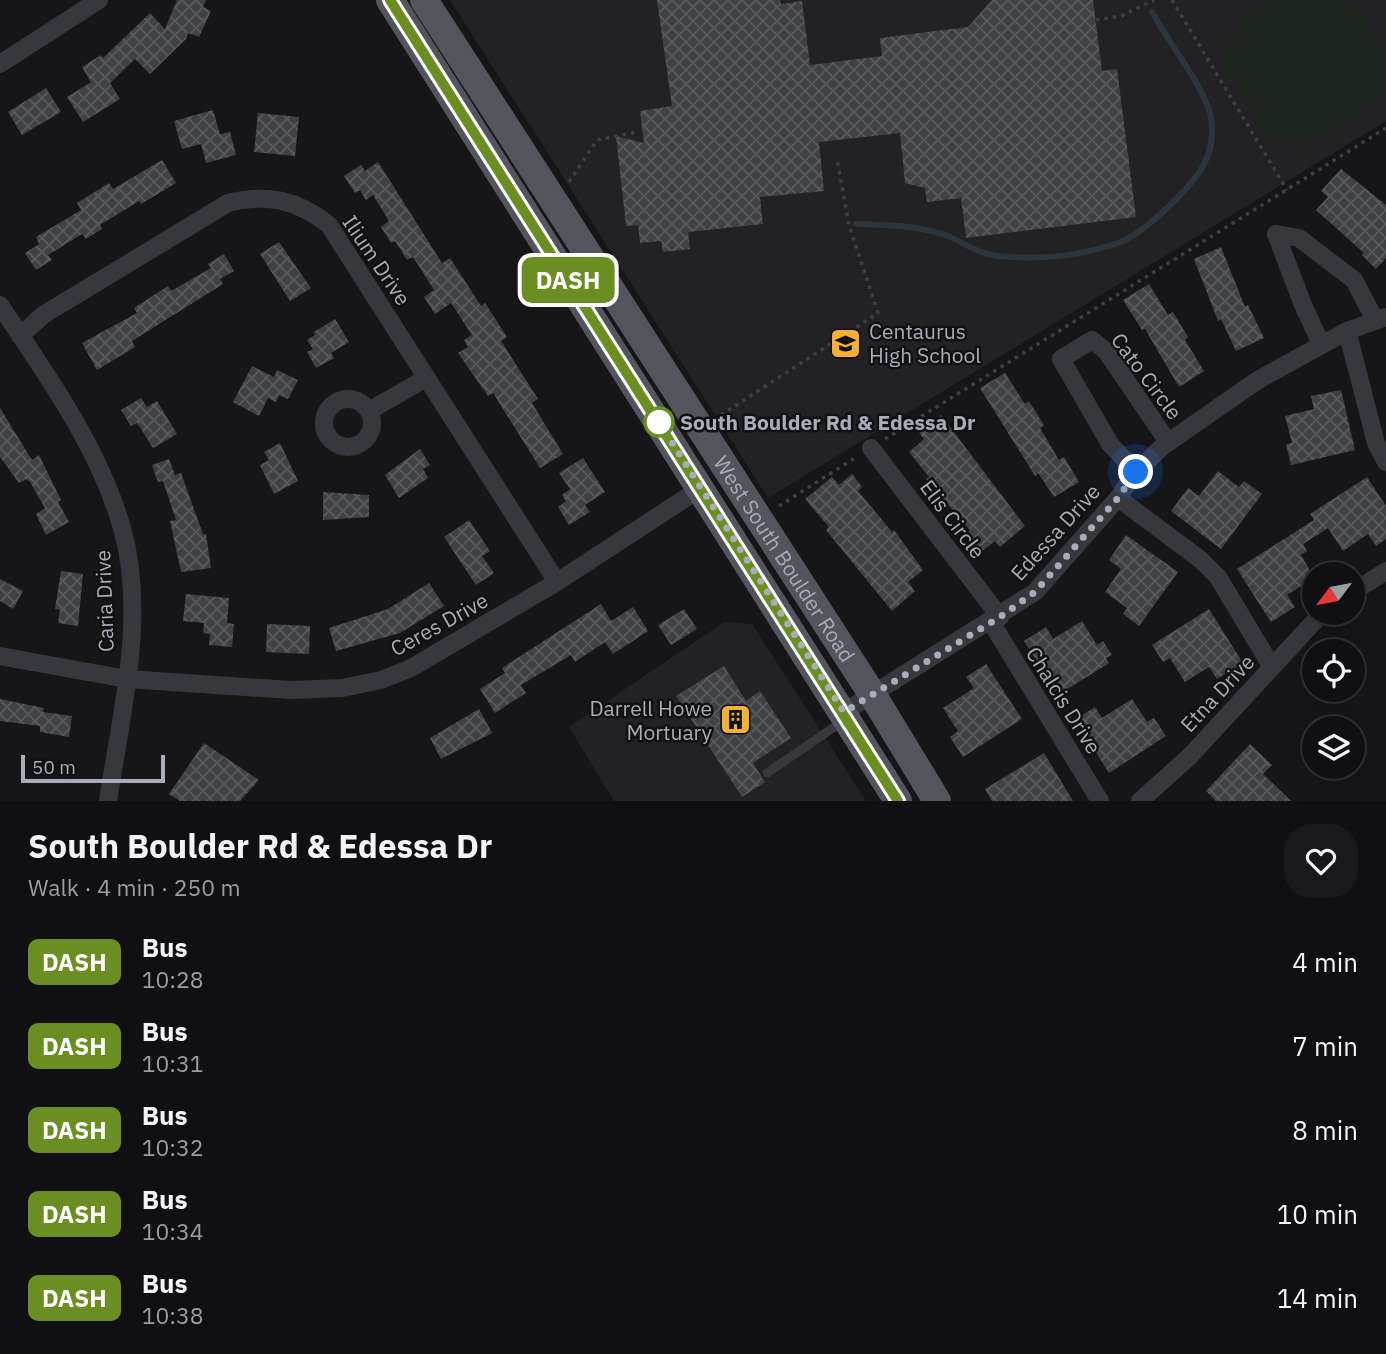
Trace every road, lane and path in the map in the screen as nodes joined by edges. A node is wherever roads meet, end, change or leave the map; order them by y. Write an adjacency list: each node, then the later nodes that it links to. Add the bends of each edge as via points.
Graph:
1 (99, 0): 7 (street)
2 (390, 0): 24 (main road, West South Boulder Road)
3 (424, 0): 26 (main road, West South Boulder Road)
4 (1154, 0): 6 (path, via 1121,16)
5 (1172, 0): 12 (path)
6 (1096, 20)
7 (0, 64)
8 (1386, 128): 12 (path)
9 (637, 132): 11 (path, via 597,140)
10 (837, 159): 19 (path, via 849,225 878,313)
11 (567, 183)
12 (1287, 190): 21 (path)
13 (0, 305): 15 (street, Caria Drive)
14 (1367, 323): 16 (street, Edessa Drive); 16 (street, via 1354,280 1299,238 1276,234); 22 (street, via 1377,443)
15 (20, 336): 17 (street, Ilium Drive, via 43,315 228,203 251,197 282,199 311,210 329,225); 34 (street, Caria Drive, via 100,469 123,530 130,580)
16 (1321, 344): 20 (street, Edessa Drive, via 1258,380)
17 (426, 378): 18 (street); 28 (street, Ilium Drive)
18 (369, 411)
19 (711, 422)
20 (1168, 442): 23 (street, Edessa Drive); 23 (street, Cato Circle, via 1106,351 1092,340 1061,359 1111,444)
21 (871, 448): 26 (path); 30 (street, Elis Circle)
22 (1386, 462)
23 (1136, 472): 25 (street, Edessa Drive)
24 (701, 488): 28 (street, Ceres Drive); 36 (main road, West South Boulder Road)
25 (1118, 498): 30 (street, Edessa Drive, via 1035,592); 33 (street, via 1218,577)
26 (759, 519): 35 (main road, West South Boulder Road)
27 (1386, 571): 29 (street)
28 (557, 582): 34 (street, Ceres Drive, via 411,668 381,680 342,688 291,690)
29 (1365, 584)
30 (995, 620): 35 (street, Edessa Drive); 41 (street, Chalcis Drive)
31 (1311, 625): 33 (street, Etna Drive)
32 (0, 656): 34 (street, Ceres Drive)
33 (1272, 667): 42 (street, Etna Drive, via 1190,756)
34 (127, 679): 38 (street, Caria Drive)
35 (872, 694): 36 (street, Edessa Drive); 40 (main road, West South Boulder Road)
36 (846, 715): 37 (lane); 39 (main road, West South Boulder Road)
37 (767, 773)
38 (108, 801)
39 (898, 801)
40 (937, 801)
41 (1100, 801)
42 (1140, 801)

